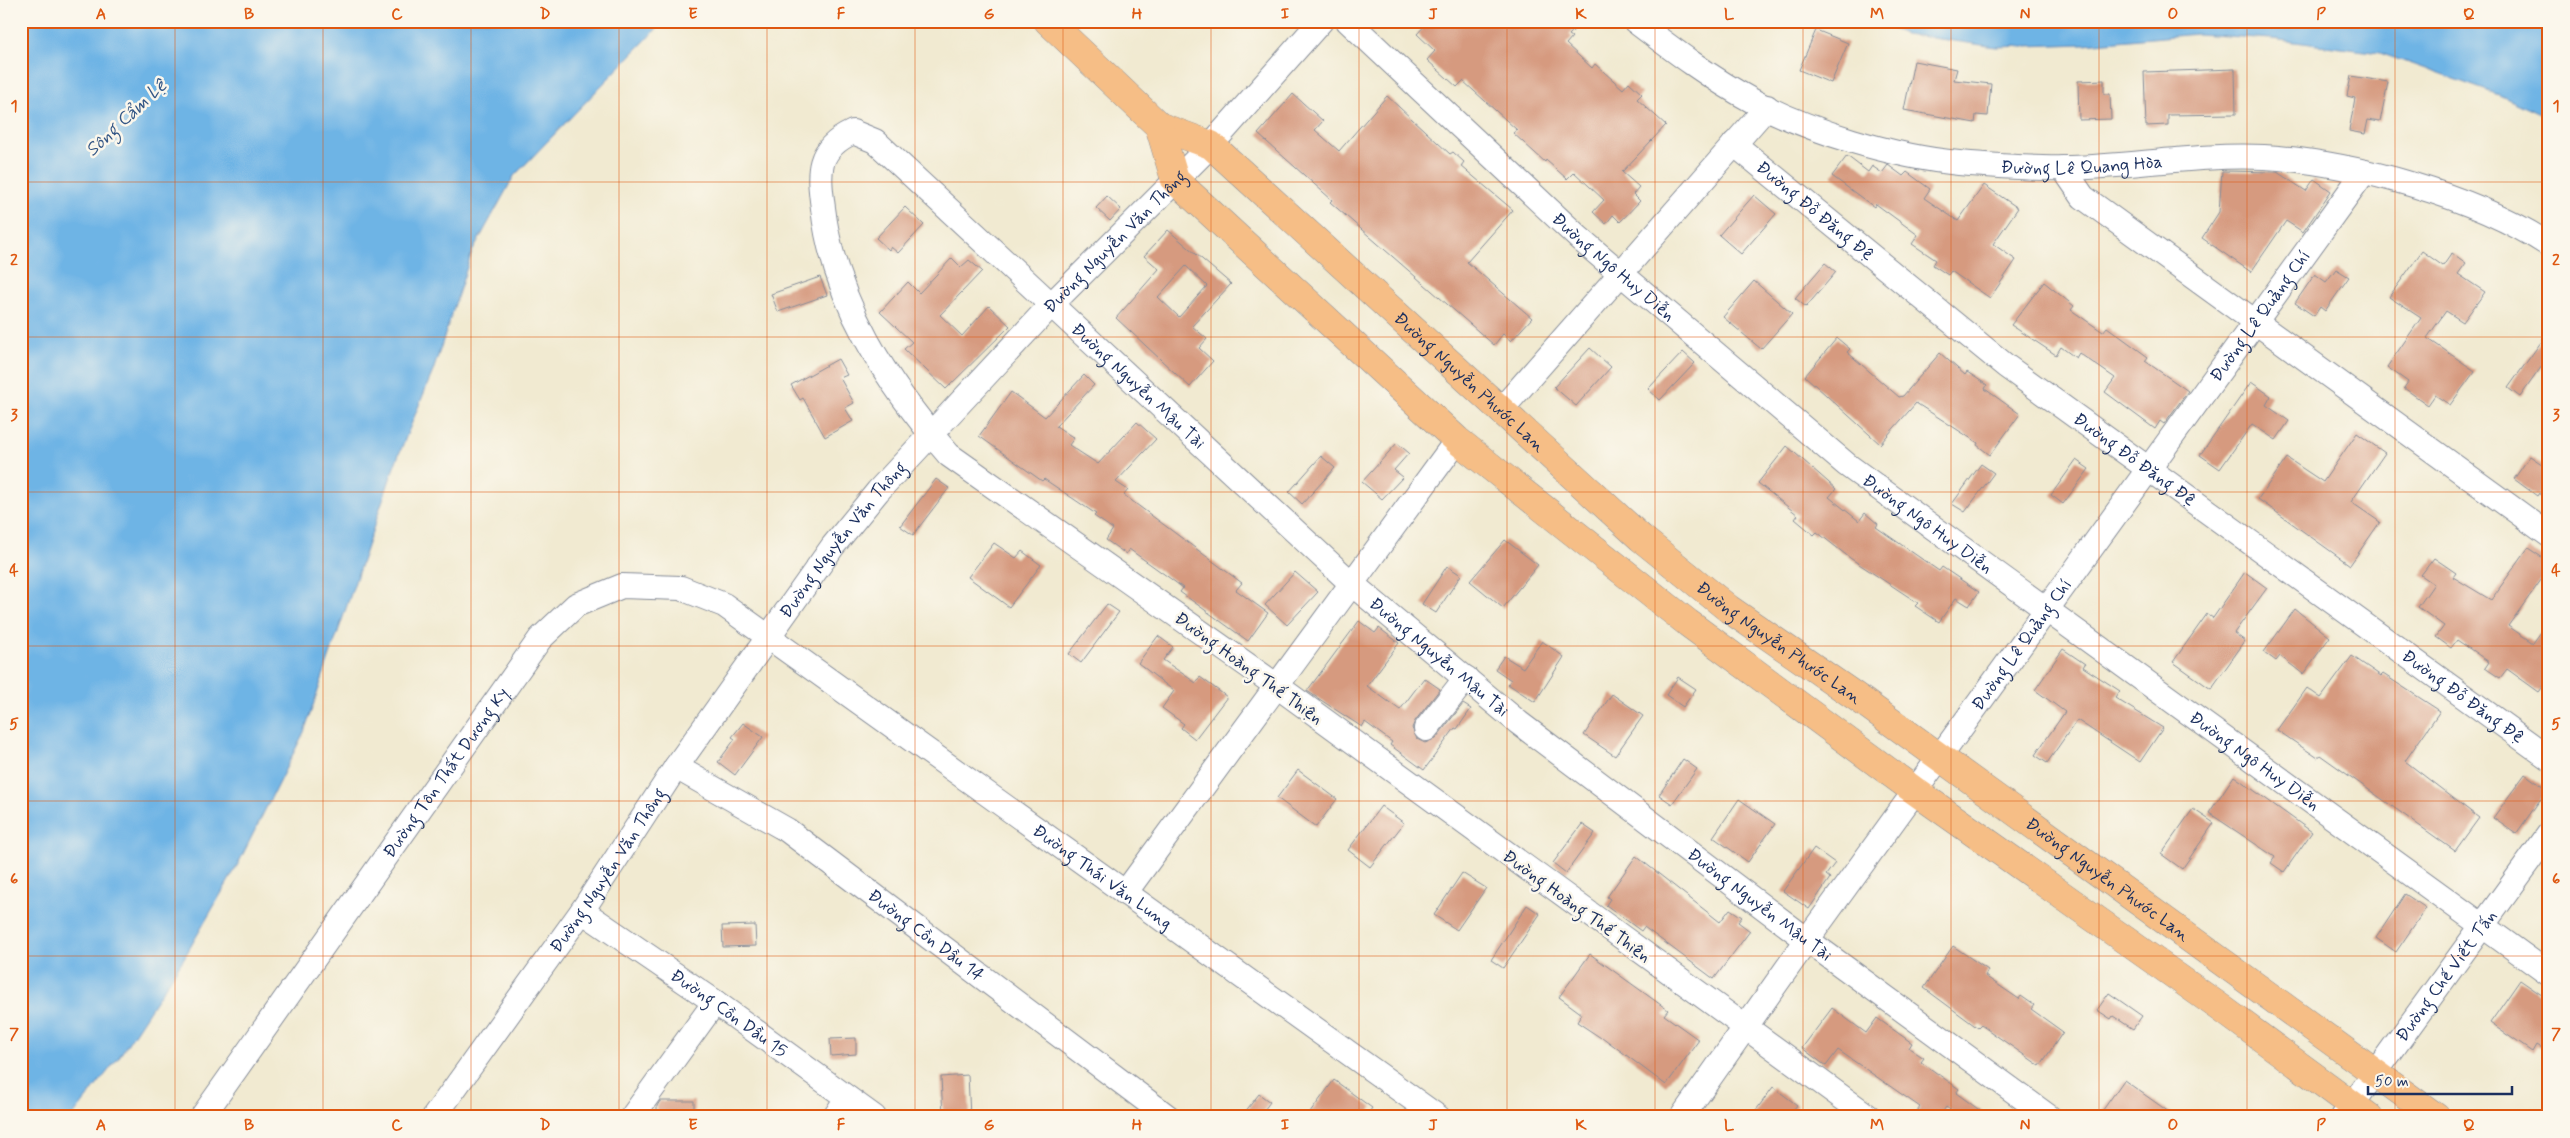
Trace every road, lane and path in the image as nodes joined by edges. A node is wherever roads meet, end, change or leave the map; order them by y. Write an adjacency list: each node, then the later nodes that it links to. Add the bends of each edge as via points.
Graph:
1 (1048, 21): 6 (main road, Đường Nguyễn Phước Lan)
2 (1321, 21): 9 (street, Đường Nguyễn Văn Thông)
3 (1348, 21): 14 (street, Đường Ngô Huy Diễn)
4 (1635, 21): 5 (street, Đường Lê Quang Hòa, via 1716,79)
5 (1767, 108): 8 (street); 10 (street, Đường Lê Quang Hòa, via 1847,139 1904,154 1957,163)
6 (1158, 126): 9 (main road, Đường Nguyễn Phước Lan); 12 (main road, Đường Nguyễn Phước Lan)
7 (875, 141): 15 (street, Đường Nguyễn Mậu Tài); 18 (street, Đường Hoàng Thế Thiện, via 853,132 836,140 823,154 820,188 827,241 844,297 879,362)
8 (1734, 144): 14 (street); 20 (street, Đường Đỗ Đăng Đệ, via 2006,366)
9 (1211, 145): 12 (street, Đường Nguyễn Văn Thông); 17 (main road, Đường Nguyễn Phước Lan)
10 (2063, 168): 11 (street, Đường Lê Quang Hòa, via 2264,157); 16 (street, via 2083,197)
11 (2364, 172): 13 (street, Đường Lê Quang Hòa, via 2432,190 2490,214); 16 (street, Đường Lê Quảng Chí)
12 (1175, 180): 15 (street, Đường Nguyễn Văn Thông); 19 (main road, Đường Nguyễn Phước Lan)
13 (2549, 245)
14 (1621, 274): 17 (street); 23 (street, Đường Ngô Huy Diễn, via 1847,466)
15 (1051, 305): 18 (street, Đường Nguyễn Văn Thông); 22 (street, Đường Nguyễn Mậu Tài)
16 (2255, 322): 20 (street, Đường Lê Quảng Chí); 21 (street)
17 (1500, 411): 28 (main road, Đường Nguyễn Phước Lan, via 1641,538 1728,609)
18 (931, 434): 24 (street, Đường Nguyễn Văn Thông, via 845,532); 26 (street, Đường Hoàng Thế Thiện, via 949,455)
19 (1458, 440): 22 (street); 31 (main road, Đường Nguyễn Phước Lan, via 1702,634)
20 (2147, 470): 23 (street, Đường Lê Quảng Chí); 29 (street, Đường Đỗ Đăng Đệ)
21 (2549, 535)
22 (1352, 584): 25 (street, Đường Nguyễn Mậu Tài); 26 (street)
23 (2046, 610): 28 (street, Đường Lê Quảng Chí); 35 (street, Đường Ngô Huy Diễn)
24 (769, 636): 30 (street, Đường Nguyễn Văn Thông); 33 (street, Đường Thái Văn Lung); 43 (street, Đường Tôn Thất Dương Kỵ, via 724,605 681,588 622,586 576,605 540,639)
25 (1466, 678): 27 (street); 36 (street, Đường Nguyễn Mậu Tài, via 1520,723)
26 (1277, 686): 33 (street); 39 (street, Đường Hoàng Thế Thiện)
27 (1426, 729)
28 (1939, 758): 31 (street, Đường Lê Quảng Chí); 40 (main road, Đường Nguyễn Phước Lan)
29 (2549, 758)
30 (676, 767): 34 (street, Đường Nguyễn Văn Thông); 47 (street, Đường Cồn Dầu 14, via 786,830)
31 (1915, 791): 36 (street, Đường Lê Quảng Chí); 42 (main road, Đường Nguyễn Phước Lan, via 2222,1008)
32 (2549, 834): 35 (street, Đường Chế Viết Tấn)
33 (1125, 893): 48 (street, Đường Thái Văn Lung)
34 (582, 911): 38 (street, Đường Cồn Dầu 15); 44 (street, Đường Nguyễn Văn Thông)
35 (2482, 926): 37 (street, Đường Ngô Huy Diễn); 40 (street, Đường Chế Viết Tấn)
36 (1807, 940): 39 (street, Đường Lê Quảng Chí); 51 (street, Đường Nguyễn Mậu Tài)
37 (2549, 974)
38 (715, 1002): 41 (street, Đường Cồn Dầu 15); 45 (street)
39 (1744, 1027): 49 (street, Đường Lê Quảng Chí); 50 (street, Đường Hoàng Thế Thiện)
40 (2374, 1073): 42 (street, Đường Chế Viết Tấn); 52 (main road, Đường Nguyễn Phước Lan)
41 (841, 1107): 46 (street, Đường Cồn Dầu 15)
42 (2355, 1113)
43 (202, 1117)
44 (434, 1117)
45 (632, 1117)
46 (874, 1117)
47 (1168, 1117)
48 (1438, 1117)
49 (1682, 1117)
50 (1869, 1117)
51 (2049, 1117)
52 (2436, 1117)

